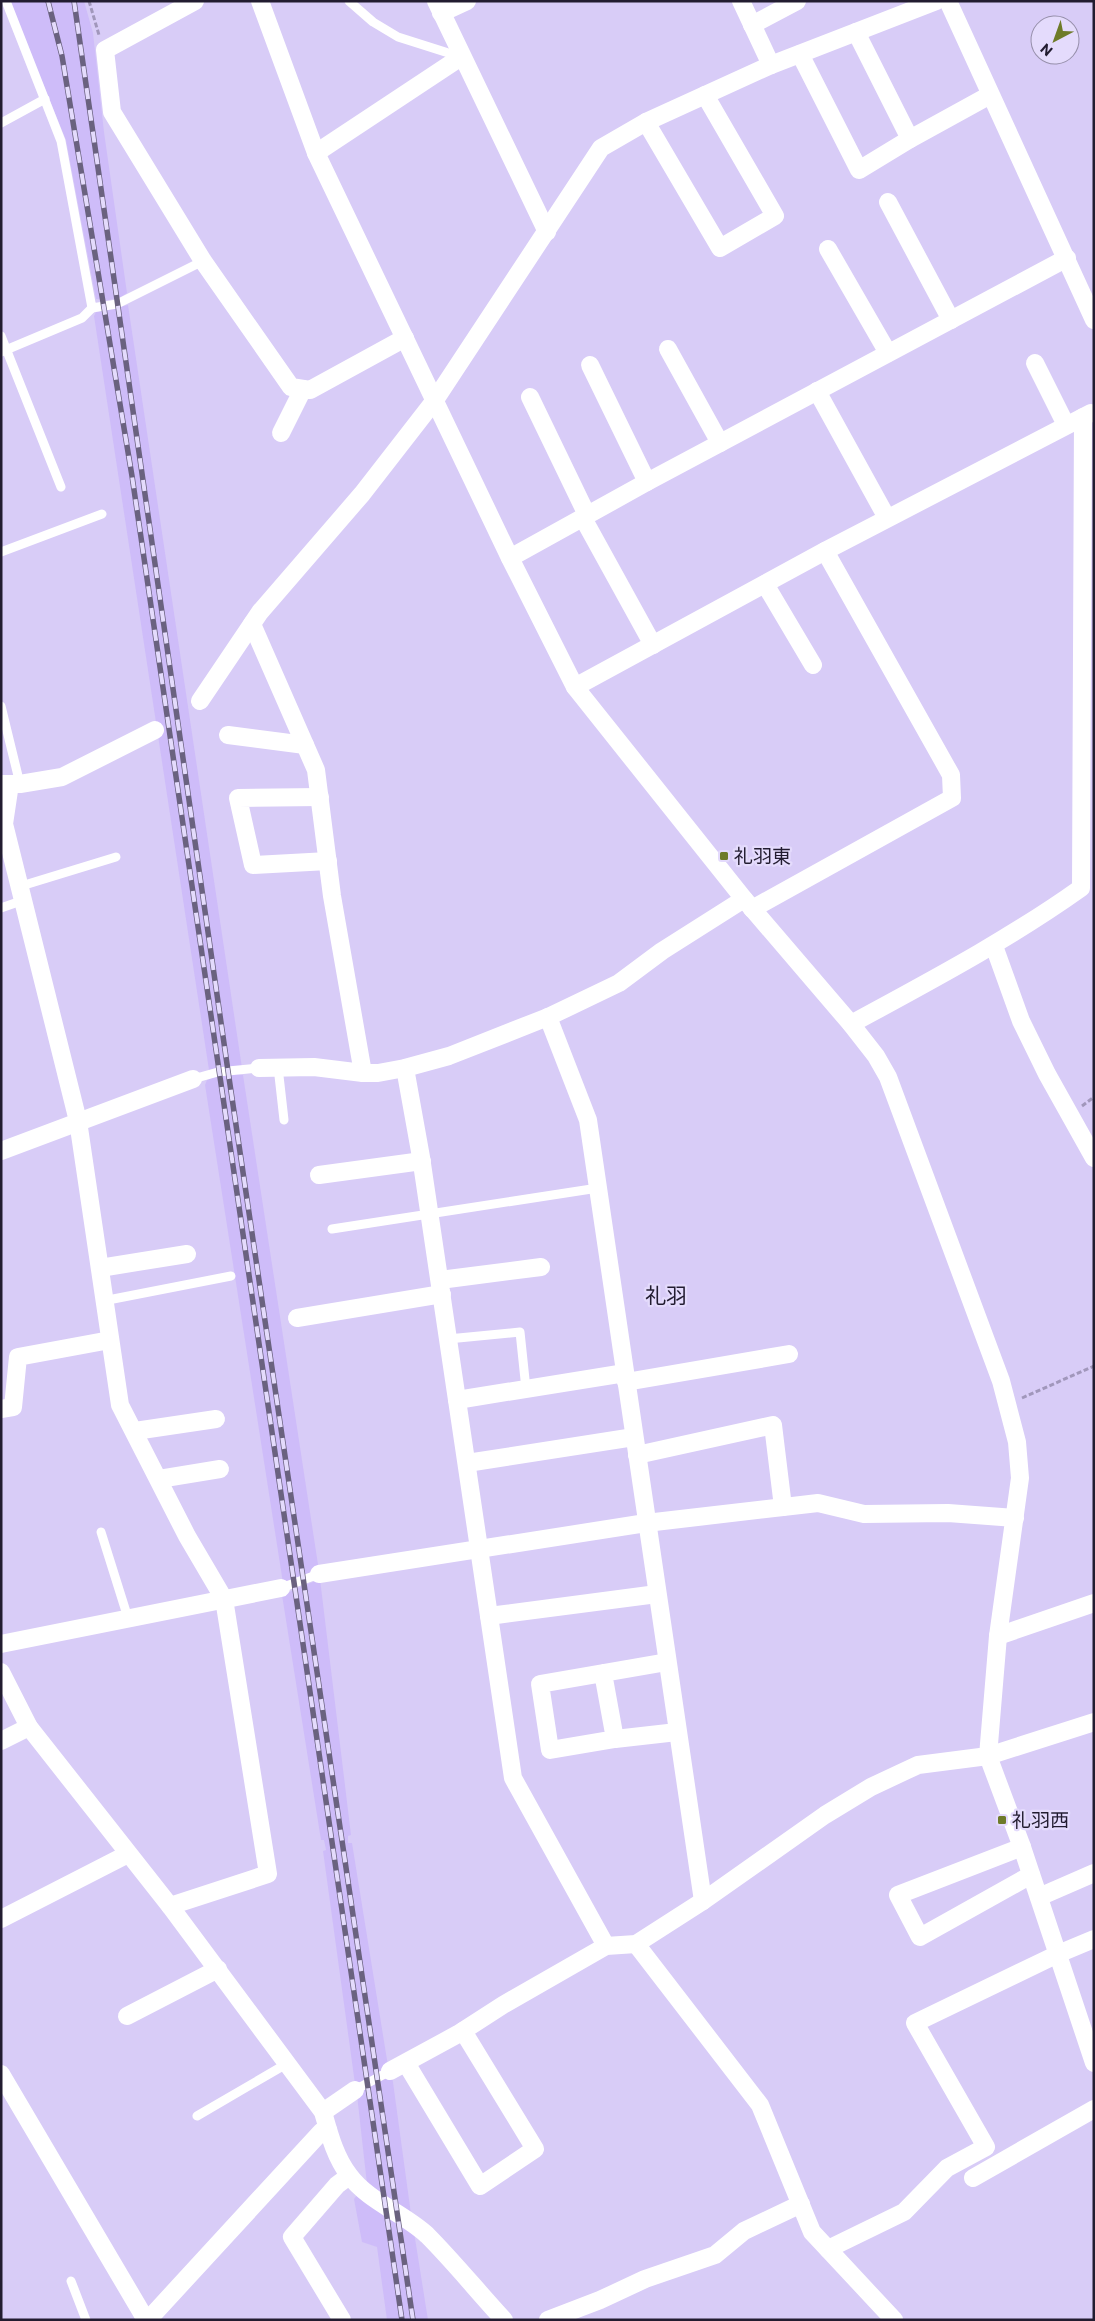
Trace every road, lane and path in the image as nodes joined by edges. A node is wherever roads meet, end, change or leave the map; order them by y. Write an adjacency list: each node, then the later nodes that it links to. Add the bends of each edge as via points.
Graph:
1 (6, 1): 20 (lane)
2 (90, 1): 14 (path)
3 (195, 1): 14 (street)
4 (260, 1): 24 (street)
5 (349, 1): 16 (lane, via 373,22 398,37)
6 (467, 1): 11 (street)
7 (741, 1): 12 (street)
8 (797, 1): 12 (street)
9 (936, 1): 13 (street)
10 (948, 1): 19 (street)
11 (438, 7): 16 (street)
12 (752, 25): 17 (street)
13 (856, 32): 15 (street); 23 (street)
14 (104, 50): 29 (street, via 112,112)
15 (800, 54): 17 (street); 23 (street, via 859,170)
16 (461, 57): 24 (street); 26 (street)
17 (771, 65): 18 (street)
18 (705, 95): 21 (street); 21 (street, via 775,216 720,248)
19 (990, 95): 23 (street); 28 (street)
20 (45, 99): 22 (lane); 30 (lane, via 61,141)
21 (646, 122): 26 (street, via 601,148)
22 (1, 123)
23 (910, 139)
24 (316, 153): 34 (street)
25 (888, 202): 31 (street)
26 (547, 232): 43 (street)
27 (828, 249): 37 (street)
28 (1067, 258): 31 (street); 32 (street)
29 (203, 261): 30 (lane, via 117,304); 40 (street, via 291,387)
30 (92, 308): 36 (lane, via 82,318)
31 (952, 320): 37 (street)
32 (1094, 320)
33 (1, 336): 36 (lane)
34 (405, 338): 40 (street, via 310,390); 43 (street)
35 (668, 349): 47 (street)
36 (4, 351): 49 (lane)
37 (888, 353): 41 (street)
38 (1035, 363): 45 (street)
39 (590, 365): 48 (street)
40 (303, 389): 46 (street)
41 (818, 391): 47 (street); 52 (street)
42 (530, 397): 51 (street)
43 (435, 400): 55 (street); 57 (street, via 362,494)
44 (1088, 414): 45 (street); 70 (street)
45 (1066, 425): 52 (street)
46 (281, 433)
47 (720, 443): 48 (street)
48 (647, 482): 51 (street)
49 (61, 487)
50 (102, 514): 54 (lane)
51 (585, 516): 55 (street); 58 (street)
52 (887, 518): 53 (street)
53 (825, 551): 56 (street); 72 (street, via 951,775 952,798)
54 (1, 552)
55 (510, 558): 60 (street)
56 (765, 584): 58 (street); 59 (street)
57 (252, 624): 61 (street); 65 (street)
58 (653, 645): 60 (street)
59 (813, 665)
60 (575, 687): 72 (street)
61 (200, 701)
62 (1, 706): 66 (lane)
63 (155, 730): 66 (street, via 62,777)
64 (228, 735): 65 (street)
65 (305, 745): 67 (street, via 316,770)
66 (11, 784): 71 (street, via 4,824)
67 (320, 797): 69 (street); 69 (street, via 238,798 253,865)
68 (116, 857): 71 (lane)
69 (328, 861): 80 (street)
70 (1088, 885): 74 (street)
71 (20, 894): 73 (lane); 83 (street)
72 (748, 904): 75 (street, via 662,951 619,983); 76 (street)
73 (1, 908)
74 (994, 946): 76 (street); 85 (street, via 1021,1021)
75 (548, 1017): 79 (street, via 449,1056); 88 (street, via 588,1120)
76 (851, 1024): 105 (street, via 888,1076)
77 (278, 1067): 78 (street); 80 (street, via 314,1067); 82 (lane)
78 (259, 1068): 81 (lane, via 218,1072)
79 (405, 1068): 80 (street); 86 (street)
80 (363, 1073)
81 (193, 1079): 83 (street)
82 (284, 1120)
83 (78, 1121): 84 (street); 93 (street)
84 (1, 1150)
85 (1094, 1158)
86 (422, 1161): 87 (street); 89 (street)
87 (319, 1176)
88 (598, 1188): 89 (lane); 102 (street)
89 (430, 1214): 90 (lane); 95 (street)
90 (332, 1229)
91 (187, 1254): 93 (street)
92 (541, 1267): 95 (street)
93 (100, 1268): 96 (street)
94 (230, 1276): 96 (lane)
95 (441, 1287): 97 (street); 98 (street)
96 (103, 1301): 99 (street)
97 (297, 1318)
98 (448, 1339): 103 (lane, via 520,1332); 104 (street)
99 (110, 1340): 106 (street, via 18,1357 13,1407); 108 (street, via 120,1405)
100 (789, 1354): 102 (street)
101 (1094, 1366): 105 (path)
102 (626, 1377): 103 (street); 109 (street)
103 (526, 1389): 104 (street)
104 (457, 1400): 110 (street)
105 (1008, 1405): 114 (street, via 1017,1442 1020,1478)
106 (1, 1409)
107 (216, 1419): 108 (street)
108 (135, 1431): 112 (street)
109 (635, 1446): 110 (street); 113 (street, via 773,1425); 115 (street)
110 (466, 1463): 117 (street)
111 (220, 1469): 112 (street)
112 (159, 1479): 121 (street, via 187,1536)
113 (783, 1507): 114 (street, via 818,1503 864,1514 948,1513); 115 (street)
114 (1016, 1518): 125 (street)
115 (646, 1523): 117 (street); 120 (street)
116 (100, 1532): 124 (lane)
117 (479, 1550): 118 (street); 123 (street)
118 (319, 1574): 119 (lane)
119 (281, 1588): 121 (street)
120 (657, 1594): 123 (street); 127 (street)
121 (224, 1599): 124 (street); 142 (street, via 268,1874)
122 (1094, 1603): 125 (street)
123 (489, 1616): 146 (street, via 513,1778)
124 (128, 1618): 126 (street)
125 (998, 1636): 135 (street)
126 (1, 1644)
127 (667, 1662): 129 (street); 132 (street)
128 (1, 1672): 131 (street)
129 (603, 1673): 133 (street); 133 (street, via 540,1684 550,1750)
130 (1094, 1722): 135 (street)
131 (30, 1727): 134 (street); 137 (street)
132 (677, 1732): 133 (street); 141 (street)
133 (615, 1740)
134 (1, 1741)
135 (988, 1756): 136 (street); 141 (street, via 918,1765 871,1787 825,1815)
136 (1022, 1846): 139 (street); 139 (street, via 898,1895 920,1937)
137 (128, 1854): 142 (street); 143 (street)
138 (1094, 1873): 140 (street)
139 (1031, 1874): 140 (street)
140 (1039, 1897): 147 (street)
141 (703, 1902): 145 (street)
142 (170, 1906): 148 (street)
143 (1, 1919)
144 (1094, 1939): 147 (street)
145 (636, 1944): 146 (street); 163 (street, via 760,2105)
146 (606, 1946): 150 (street)
147 (1058, 1954): 151 (street); 164 (street, via 915,2023 986,2147 948,2168 904,2212)
148 (218, 1969): 149 (street); 152 (street)
149 (127, 2016)
150 (463, 2031): 154 (street); 154 (street, via 534,2149 480,2186)
151 (1090, 2034): 153 (street)
152 (288, 2063): 158 (street); 159 (lane)
153 (1094, 2063)
154 (398, 2067): 156 (lane)
155 (1, 2074): 167 (street)
156 (356, 2090): 158 (street)
157 (1094, 2108): 162 (street)
158 (323, 2112): 160 (street)
159 (197, 2116)
160 (328, 2130): 161 (street); 167 (street, via 321,2132)
161 (349, 2176): 168 (street, via 337,2184 292,2237); 169 (street, via 414,2223)
162 (973, 2178)
163 (800, 2204): 164 (street, via 812,2232); 170 (street, via 744,2231 715,2255 645,2279)
164 (828, 2249): 171 (street)
165 (71, 2281): 166 (lane)
166 (86, 2320)
167 (147, 2320)
168 (342, 2320)
169 (504, 2320)
170 (548, 2320)
171 (894, 2320)

